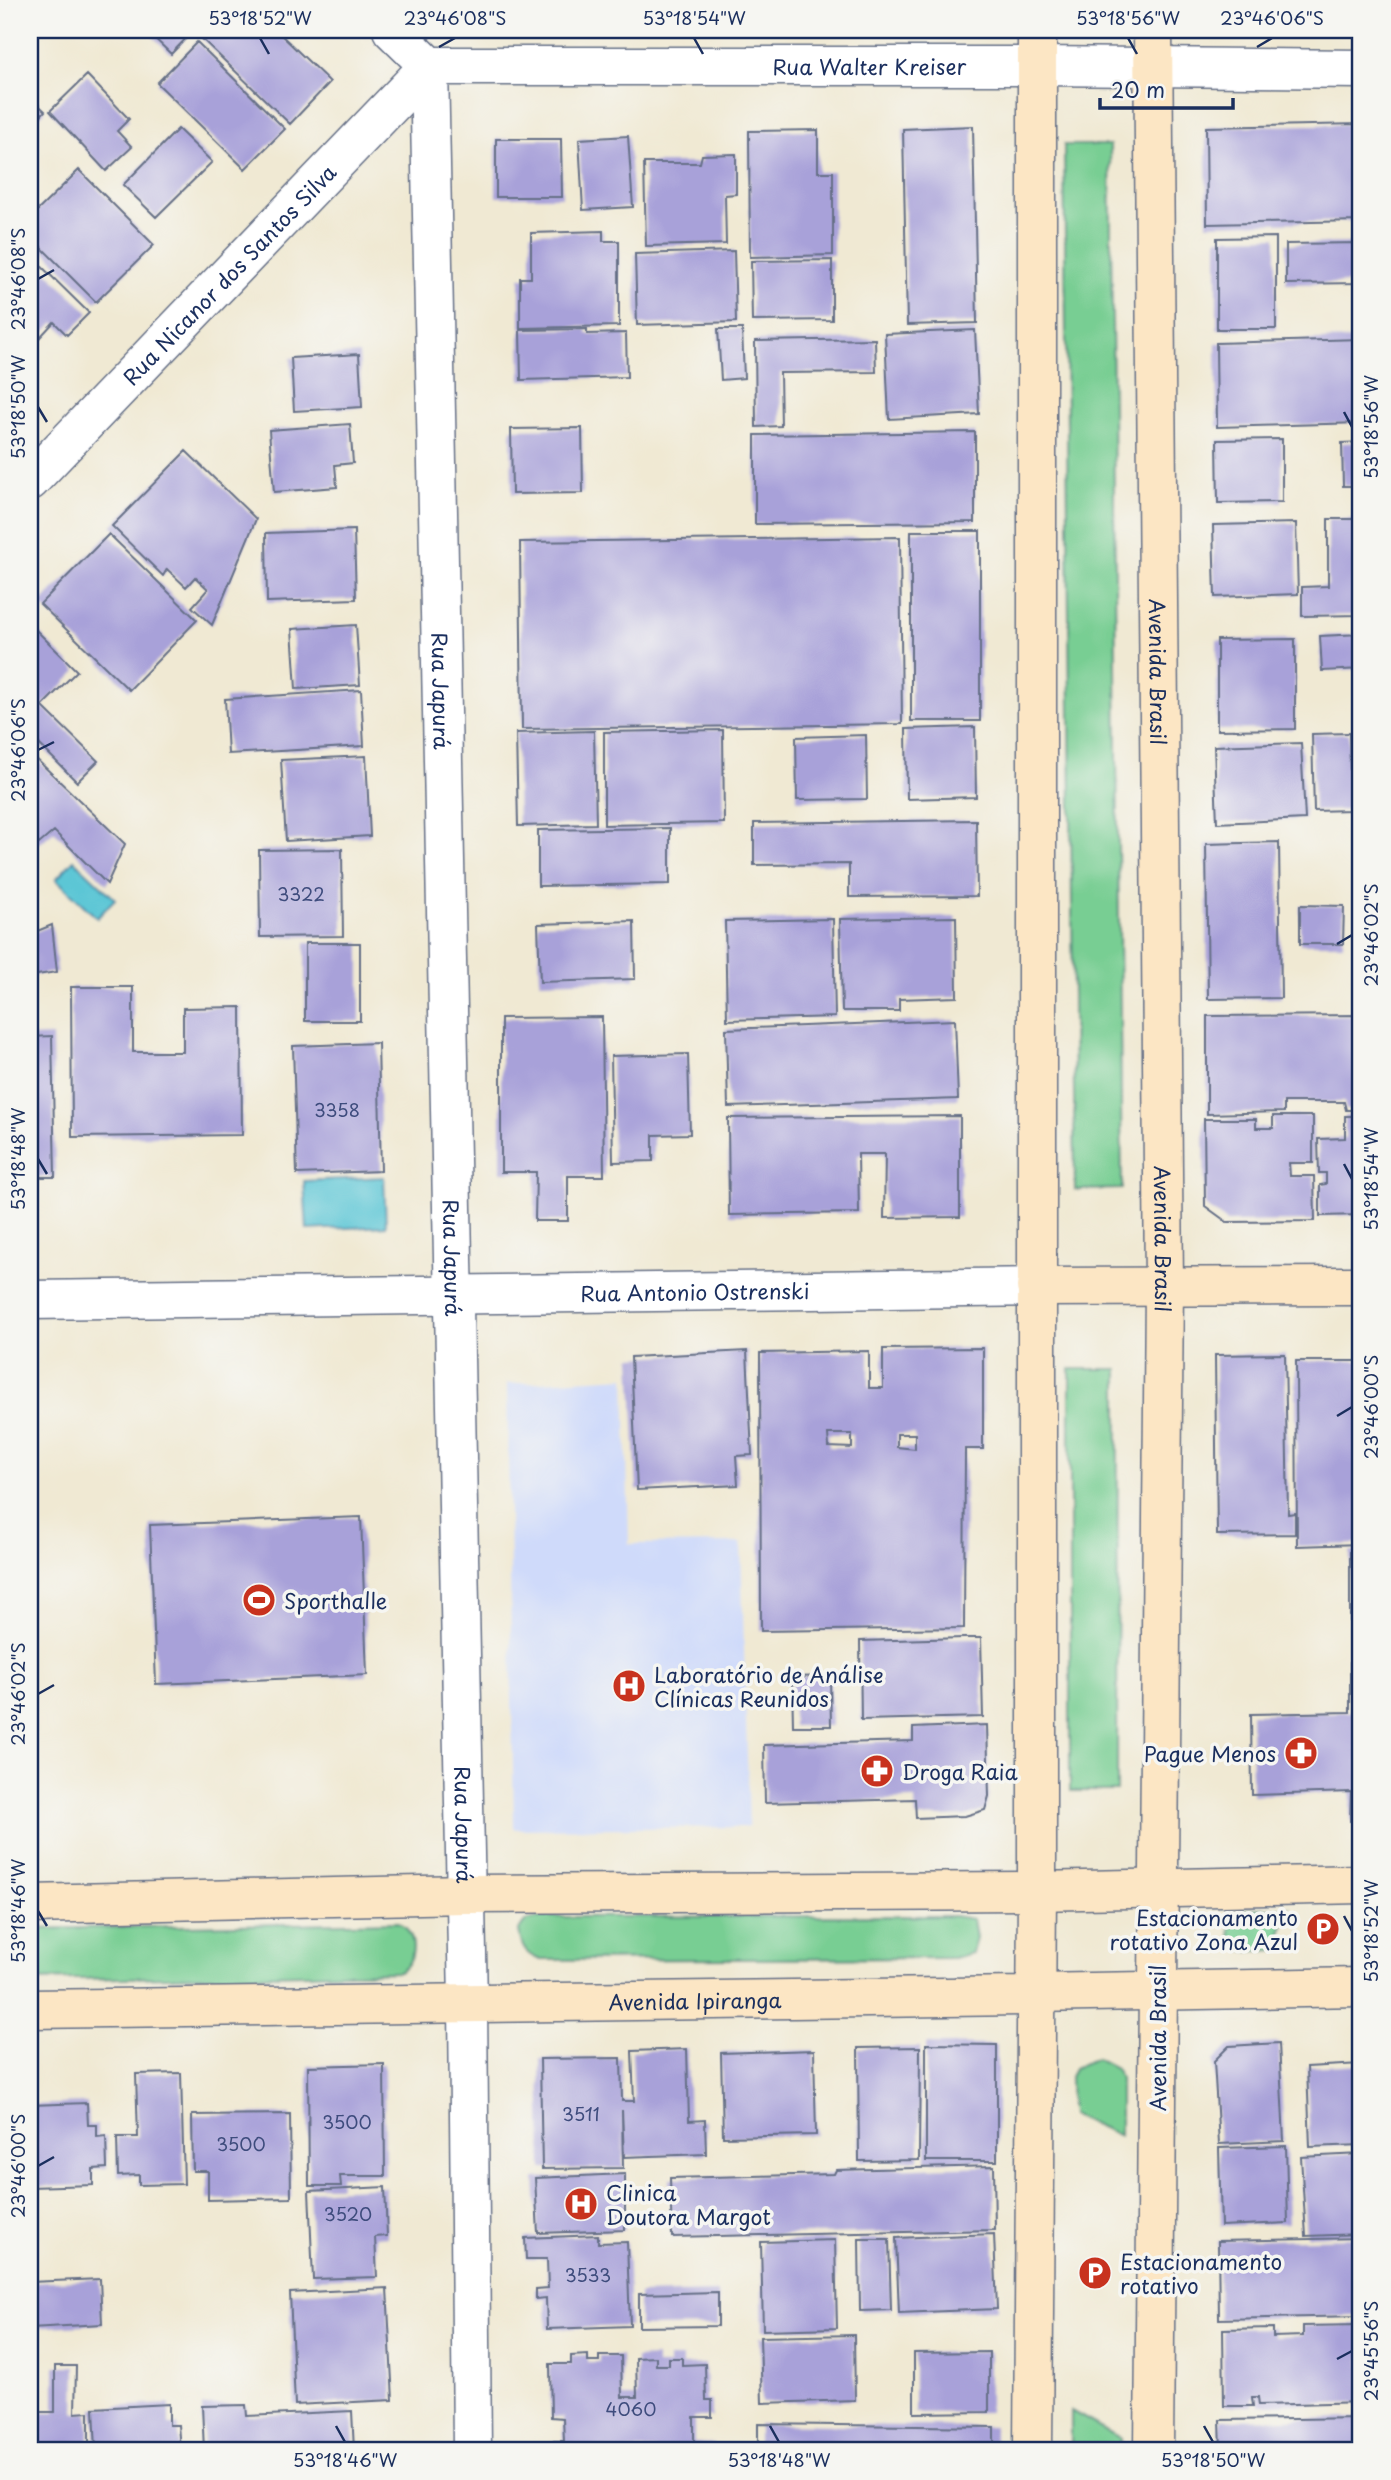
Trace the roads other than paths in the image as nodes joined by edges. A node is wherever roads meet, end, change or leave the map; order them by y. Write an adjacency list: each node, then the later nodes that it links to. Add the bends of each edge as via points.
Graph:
1 (392, 30): 4 (street)
2 (1153, 30): 5 (main road, Avenida Brasil)
3 (1037, 48): 4 (street, Rua Walter Kreiser); 5 (street, Rua Walter Kreiser); 10 (main road)
4 (429, 66): 7 (street, Rua Nicanor dos Santos Silva); 11 (street, Rua Japurá)
5 (1153, 67): 6 (street, Rua Walter Kreiser); 8 (main road, Avenida Brasil)
6 (1361, 69)
7 (30, 481)
8 (1164, 1286): 9 (main road, Rua Antonio Ostrenski); 10 (main road, Rua Antonio Ostrenski); 14 (main road, Avenida Brasil)
9 (1361, 1286)
10 (1036, 1287): 11 (street, Rua Antonio Ostrenski); 15 (main road)
11 (454, 1296): 12 (street, Rua Antonio Ostrenski); 16 (street, Rua Japurá)
12 (30, 1300)
13 (1361, 1884): 14 (main road)
14 (1159, 1889): 15 (main road); 19 (main road, Avenida Brasil)
15 (1037, 1891): 16 (main road); 20 (main road)
16 (465, 1895): 17 (main road); 21 (street, Rua Japurá)
17 (30, 1904)
18 (1361, 1987): 19 (main road, Avenida Ipiranga)
19 (1158, 1991): 20 (main road, Avenida Ipiranga); 25 (main road, Avenida Brasil)
20 (1036, 1993): 21 (main road, Avenida Ipiranga); 24 (main road)
21 (468, 2002): 22 (main road, Avenida Ipiranga); 23 (street, Rua Japurá)
22 (30, 2009)
23 (472, 2450)
24 (1033, 2450)
25 (1154, 2450)

